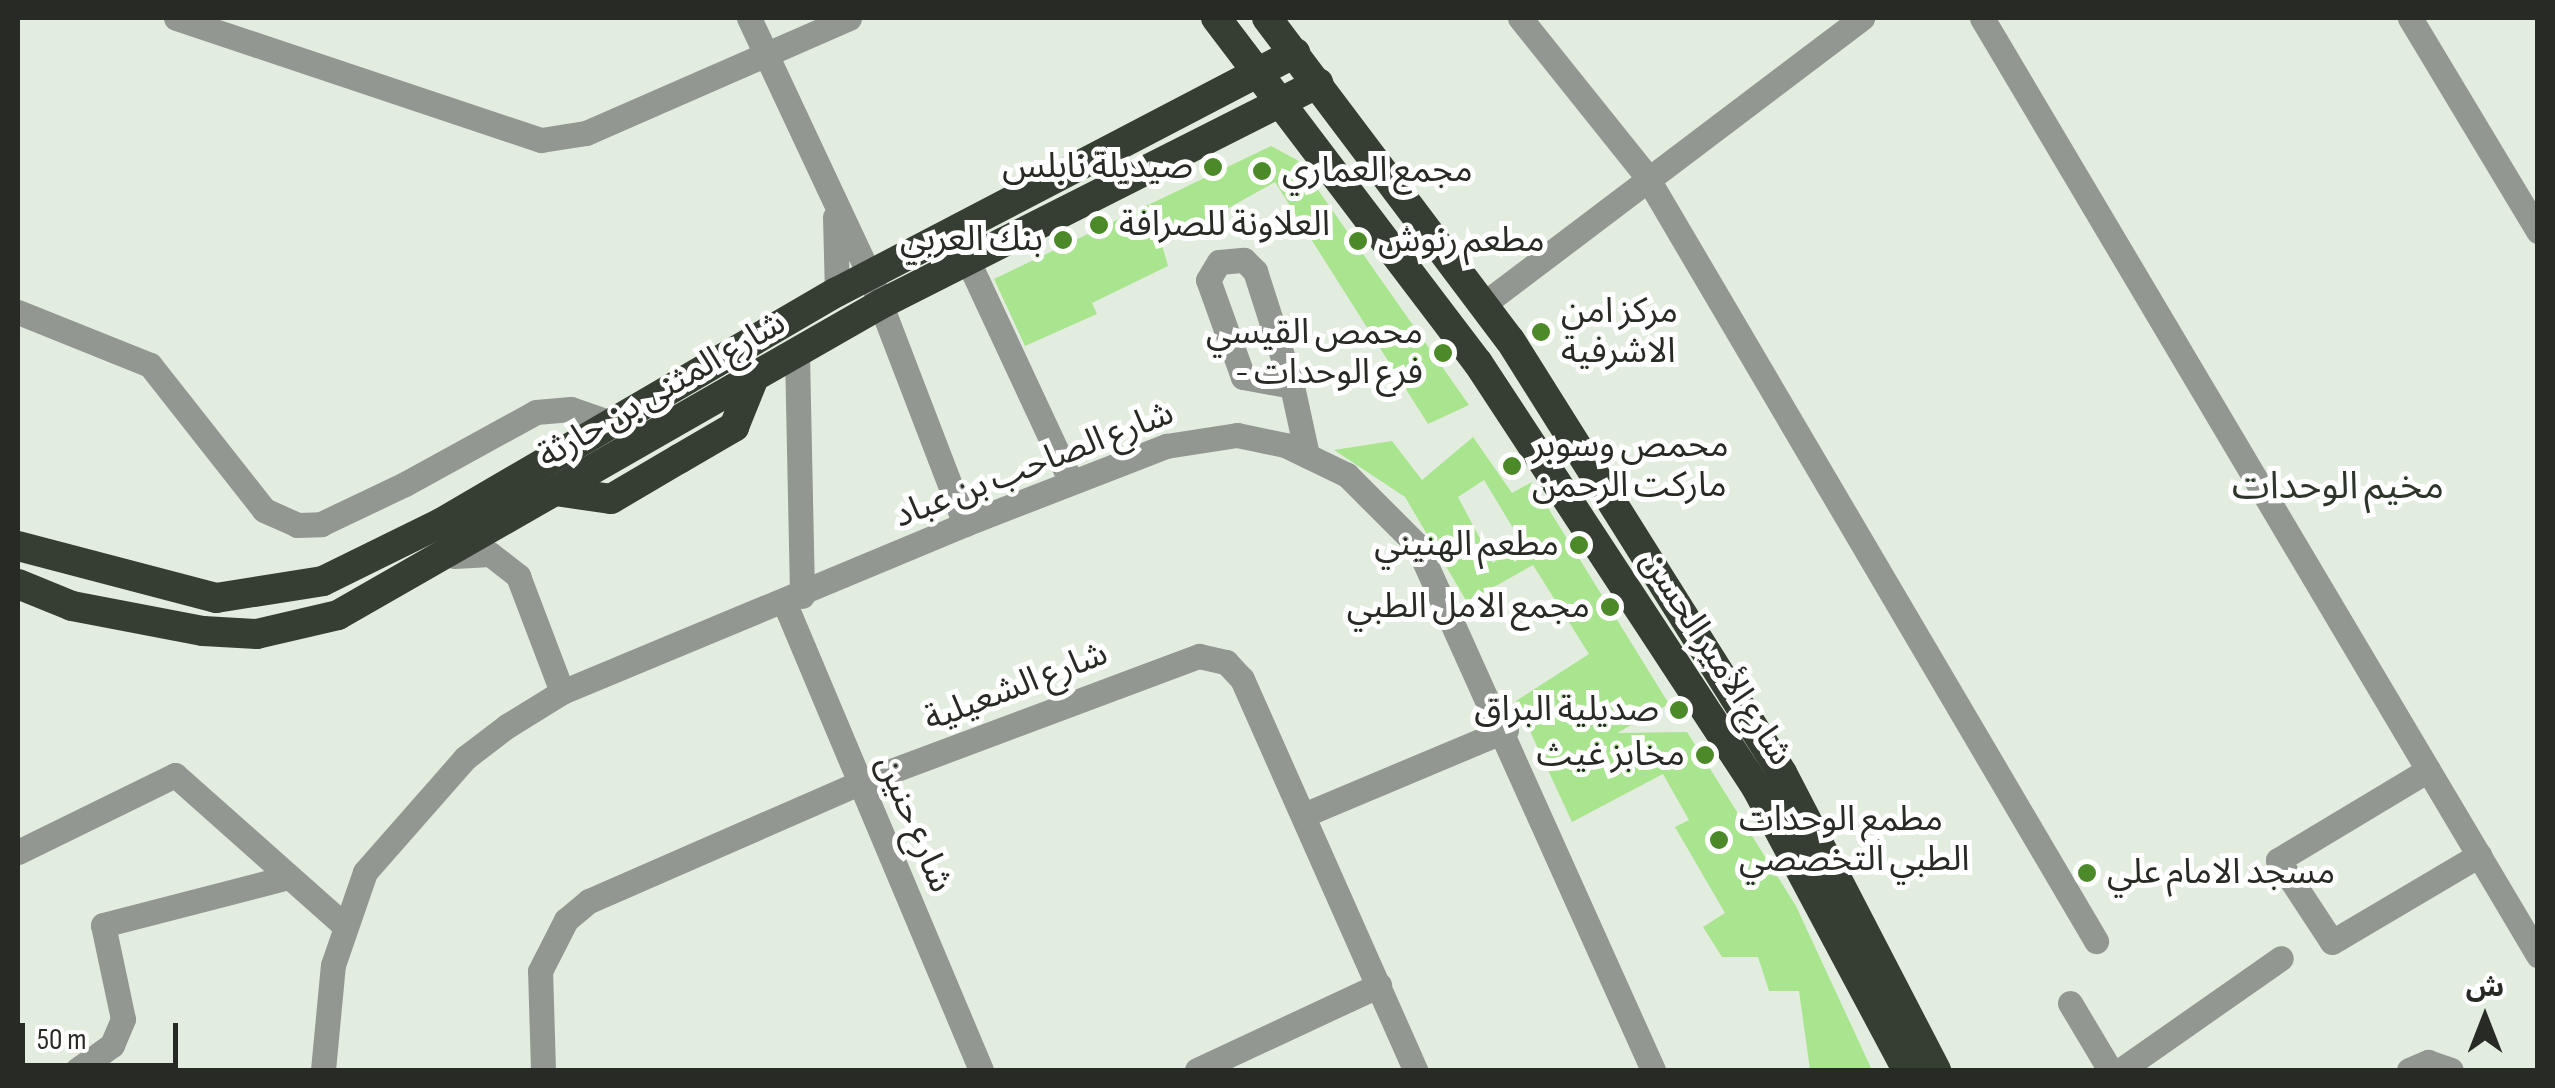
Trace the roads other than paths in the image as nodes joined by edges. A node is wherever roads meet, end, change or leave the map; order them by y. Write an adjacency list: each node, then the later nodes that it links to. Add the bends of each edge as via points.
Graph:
1 (176, 18): 11 (street, via 540,140 586,133)
2 (749, 18): 11 (street)
3 (849, 18): 11 (street)
4 (1266, 18): 10 (highway, شارع الأمير الحسن)
5 (1520, 18): 18 (street)
6 (1862, 18): 18 (street)
7 (1982, 18): 43 (street)
8 (2410, 18): 20 (street)
9 (1218, 20): 12 (highway, شارع الأمير الحسن); 14 (highway, via 1224,66)
10 (1294, 53): 12 (highway, شارع المثنى بن حارثة); 13 (highway, شارع الأمير الحسن)
11 (773, 56): 19 (street)
12 (1259, 72): 14 (highway, شارع المثنى بن حارثة); 15 (highway, شارع الأمير الحسن)
13 (1318, 83): 15 (highway, شارع المثنى بن حارثة); 24 (highway, شارع الأمير الحسن)
14 (1214, 94): 22 (highway, شارع المثنى بن حارثة)
15 (1282, 104): 16 (highway, شارع المثنى بن حارثة); 17 (highway, شارع الأمير الحسن)
16 (1234, 126): 17 (highway, via 1279,126); 21 (highway, شارع المثنى بن حارثة)
17 (1312, 140): 29 (highway, شارع الأمير الحسن)
18 (1645, 174): 24 (street); 50 (street)
19 (832, 192): 22 (street); 23 (street)
20 (2538, 231)
21 (968, 260): 25 (highway, شارع المثنى بن حارثة); 33 (street)
22 (869, 274): 23 (highway, شارع المثنى بن حارثة); 25 (street)
23 (836, 292): 31 (highway, شارع المثنى بن حارثة)
24 (1485, 303): 27 (highway, شارع الأمير الحسن)
25 (881, 304): 28 (highway, شارع المثنى بن حارثة); 34 (street)
26 (18, 312): 31 (street, via 150,365 264,510 297,524 322,524 536,412 571,410)
27 (1510, 340): 29 (highway); 63 (highway, شارع الأمير الحسن, via 1782,772)
28 (797, 354): 36 (highway, شارع المثنى بن حارثة); 39 (street)
29 (1478, 362): 62 (highway, شارع الأمير الحسن, via 1756,786)
30 (1292, 386): 30 (street, via 1255,271 1244,260 1219,262 1208,280 1242,377); 32 (street)
31 (608, 422): 37 (highway, شارع المثنى بن حارثة, via 323,581 216,598)
32 (1307, 454): 33 (street, شارع الصاحب بن عباد, via 1262,438 1214,436); 42 (street, شارع الصاحب بن عباد, via 1366,488 1417,544)
33 (1071, 482): 34 (street, شارع الصاحب بن عباد)
34 (965, 524): 39 (street, شارع الصاحب بن عباد)
35 (18, 546): 37 (highway, شارع المثنى بن حارثة)
36 (454, 556): 40 (highway, شارع المثنى بن حارثة, via 338,614 257,634); 41 (street, via 490,554 518,576)
37 (86, 570): 40 (highway)
38 (18, 584): 40 (highway, شارع المثنى بن حارثة)
39 (793, 600): 41 (street, شارع الصاحب بن عباد); 44 (street, شارع حنين)
40 (72, 606)
41 (562, 692): 49 (street, شارع الصاحب بن عباد, via 465,758 394,830)
42 (1506, 730): 45 (street); 61 (street, شارع الصاحب بن عباد)
43 (2428, 770): 47 (street); 47 (street, via 2278,860 2332,942)
44 (859, 783): 45 (street, شارع الشعيلية, via 1199,656 1235,668); 57 (street, شارع الشعيلية, via 589,901 566,920 540,971); 58 (street, شارع حنين)
45 (1306, 814): 53 (street, شارع الشعيلية)
46 (18, 852): 48 (street, via 175,775)
47 (2479, 856): 51 (street)
48 (282, 879): 49 (street); 55 (street, via 103,925 123,1019 112,1045)
49 (344, 925): 56 (street, شارع الصاحب بن عباد)
50 (2096, 941)
51 (2538, 955)
52 (2281, 958): 65 (street)
53 (1379, 985): 59 (street); 60 (street, شارع الشعيلية)
54 (2070, 1002): 64 (street)
55 (77, 1070)
56 (323, 1070)
57 (543, 1070)
58 (981, 1070)
59 (1199, 1070)
60 (1415, 1070)
61 (1652, 1070)
62 (1907, 1070)
63 (1936, 1070)
64 (2110, 1070)
65 (2122, 1070)
66 (2408, 1070): 67 (street, via 2428,1062)
67 (2450, 1070)

